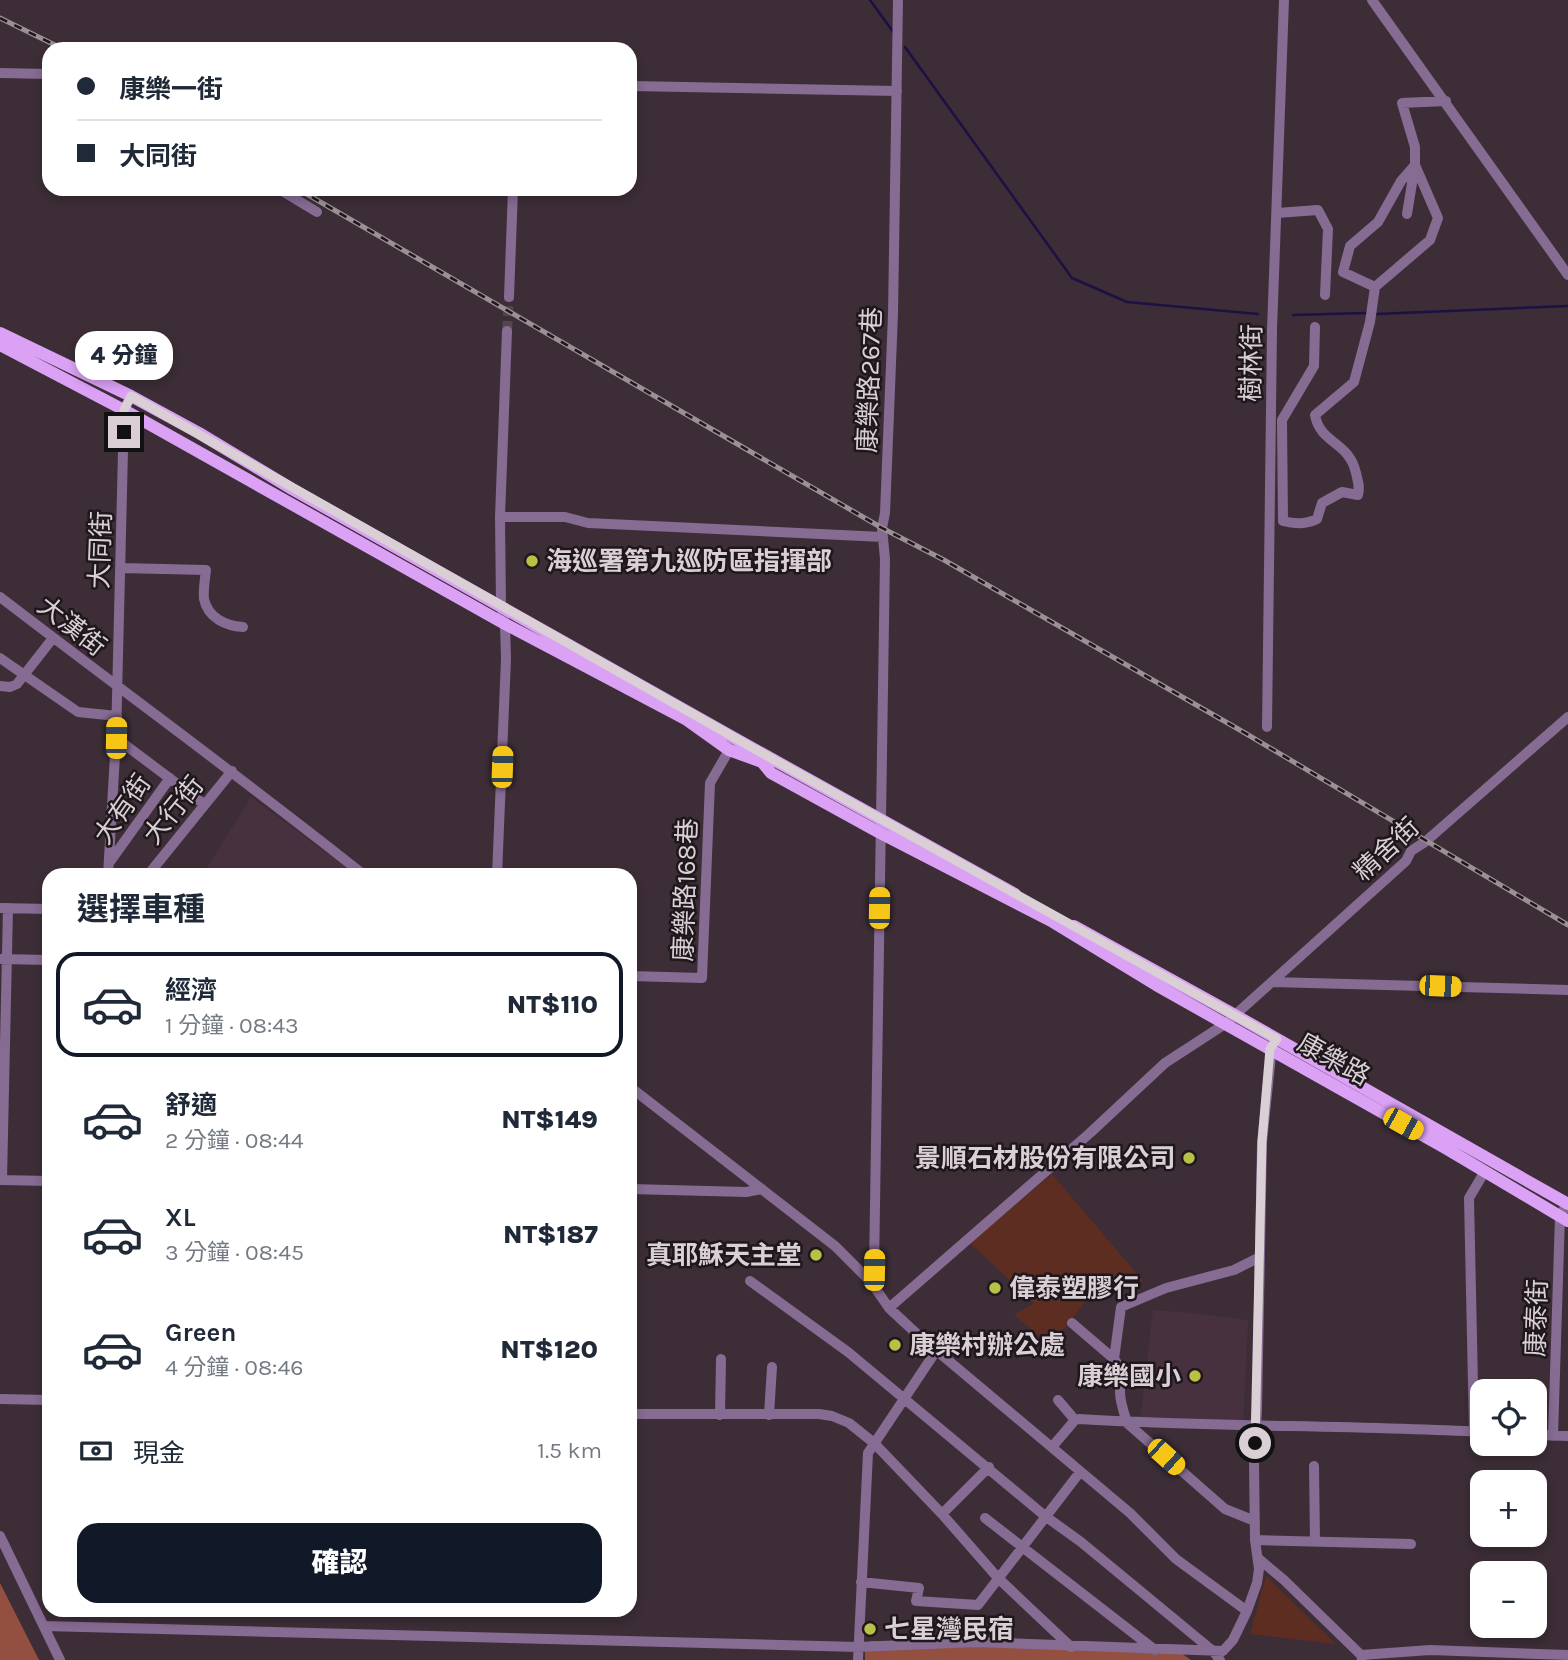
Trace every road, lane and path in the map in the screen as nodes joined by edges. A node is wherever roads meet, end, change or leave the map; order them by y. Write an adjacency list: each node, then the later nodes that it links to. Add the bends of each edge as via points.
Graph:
1 (898, 0): 7 (street, 康樂路267巷)
2 (1284, 0): 13 (street, 樹林街)
3 (1372, 0): 8 (street)
4 (0, 73): 5 (street)
5 (42, 74)
6 (637, 86): 7 (street)
7 (897, 91): 28 (street, 康樂路267巷)
8 (1446, 101): 9 (street, via 1402,103 1415,147); 15 (street)
9 (1415, 165): 14 (street); 16 (street, via 1438,218 1430,240); 16 (street, via 1378,222 1350,246 1343,272)
10 (291, 196): 12 (street)
11 (513, 196): 18 (street)
12 (317, 212)
13 (1277, 213): 17 (street, via 1318,210 1328,229); 41 (street, 樹林街)
14 (1407, 214)
15 (1568, 275)
16 (1375, 287): 19 (street, via 1354,382 1315,415 1317,429 1353,459 1360,488 1357,495 1342,492 1322,503 1317,519 1309,523 1289,523 1283,521 1282,420 1314,366)
17 (1325, 295)
18 (509, 297)
19 (1315, 327)
20 (507, 331): 27 (street)
21 (0, 333): 23 (main road, 康樂路)
22 (0, 345): 24 (main road, 康樂路)
23 (131, 396): 24 (street, 大同街); 25 (main road, 康樂路)
24 (124, 410): 26 (main road, 康樂路); 29 (street, 大同街)
25 (292, 489): 26 (main road); 31 (main road, 康樂路)
26 (286, 501): 32 (main road, 康樂路)
27 (500, 517): 28 (street); 31 (street)
28 (883, 537): 48 (street, 康樂路267巷)
29 (120, 568): 33 (street, via 206,570 204,600 216,619); 38 (street, 大同街)
30 (0, 597): 34 (street, 大漢街)
31 (501, 605): 32 (street); 43 (main road, 康樂路)
32 (505, 624): 44 (main road, 康樂路, via 687,720); 53 (street)
33 (243, 627)
34 (53, 638): 36 (street); 38 (street, 大漢街)
35 (0, 658): 36 (street)
36 (24, 676): 37 (street, via 10,687); 39 (street, via 78,712)
37 (0, 686)
38 (118, 689): 39 (street, 大同街); 45 (street, 大漢街)
39 (117, 716): 42 (street, 大同街)
40 (1568, 717): 59 (street, 精舍街, via 1410,851 1405,861)
41 (1267, 727)
42 (116, 738): 46 (street); 49 (street, 大同街)
43 (736, 739): 44 (street, 康樂路168巷); 48 (main road, 康樂路)
44 (729, 751): 48 (main road, 康樂路, via 762,762 771,773); 58 (street, 康樂路168巷, via 710,783 702,978)
45 (232, 771): 47 (street, 大行街); 52 (street, 大漢街)
46 (170, 778): 47 (street); 50 (street, 大有街)
47 (204, 804): 51 (street, 大行街)
48 (880, 827): 61 (main road, 康樂路); 62 (main road, 康樂路); 74 (street, 康樂路267巷)
49 (108, 868)
50 (109, 868)
51 (154, 868)
52 (356, 868)
53 (497, 868)
54 (4, 908): 55 (street); 56 (street)
55 (42, 909)
56 (4, 959): 57 (street); 66 (street)
57 (42, 960)
58 (637, 976)
59 (1272, 982): 60 (street); 61 (street, 精舍街)
60 (1568, 989)
61 (1235, 1015): 62 (street, 精舍街); 63 (main road, 康樂路)
62 (1225, 1024): 63 (main road, 康樂路); 75 (street, 精舍街, via 1165,1063)
63 (1273, 1044): 65 (main road, 康樂路); 70 (main road, 康樂路); 72 (street, via 1262,1142)
64 (637, 1092): 69 (street)
65 (1485, 1171): 71 (main road, 康樂路); 81 (street, via 1469,1198)
66 (1, 1180): 67 (street)
67 (42, 1181)
68 (637, 1189): 69 (street)
69 (762, 1189): 74 (street, via 835,1246)
70 (1568, 1204): 71 (street, 康泰街)
71 (1564, 1219): 94 (street, 康泰街)
72 (1260, 1257): 79 (street, via 1121,1307); 91 (street)
73 (750, 1281): 82 (street)
74 (872, 1282): 75 (street)
75 (889, 1308): 77 (street)
76 (1072, 1323): 79 (street)
77 (936, 1351): 82 (street); 97 (street)
78 (721, 1359): 87 (street)
79 (1114, 1359): 90 (street, via 1122,1376 1120,1390)
80 (772, 1367): 88 (street)
81 (1476, 1379)
82 (905, 1398): 96 (street); 99 (street)
83 (0, 1399): 84 (street)
84 (42, 1400)
85 (1058, 1400): 89 (street)
86 (637, 1414): 87 (street)
87 (720, 1415): 88 (street)
88 (769, 1415): 96 (street, via 832,1416)
89 (1075, 1420): 90 (street); 97 (street)
90 (1127, 1422): 91 (street); 104 (street, via 1225,1509)
91 (1256, 1424): 92 (street); 104 (street)
92 (1470, 1432)
93 (1547, 1436): 94 (street)
94 (1553, 1436): 95 (street)
95 (1568, 1436)
96 (874, 1443): 101 (street); 112 (street, via 866,1468)
97 (1052, 1447): 100 (street)
98 (1314, 1466): 107 (street)
99 (989, 1467): 101 (street); 102 (street)
100 (1080, 1472): 102 (street); 113 (street, via 1176,1559)
101 (942, 1514): 111 (street)
102 (1045, 1516): 109 (street); 118 (street)
103 (985, 1518): 109 (street)
104 (1255, 1521): 106 (street)
105 (0, 1536): 114 (street)
106 (1255, 1540): 107 (street); 110 (street)
107 (1315, 1541): 108 (street)
108 (1410, 1544)
109 (1021, 1548): 111 (street); 117 (street)
110 (1259, 1559): 113 (street); 120 (street)
111 (998, 1578): 112 (street, via 978,1605 916,1601 919,1588); 116 (street)
112 (861, 1582): 115 (street)
113 (1247, 1611): 118 (street, via 1233,1640 1223,1651)
114 (44, 1626): 115 (street); 121 (street)
115 (858, 1647): 116 (street, via 976,1642); 122 (street)
116 (1071, 1647): 117 (street)
117 (1155, 1650): 118 (street)
118 (1213, 1651): 123 (street)
119 (1568, 1655): 120 (street, via 1430,1650)
120 (1362, 1658)
121 (60, 1660)
122 (858, 1660)
123 (1220, 1660)

